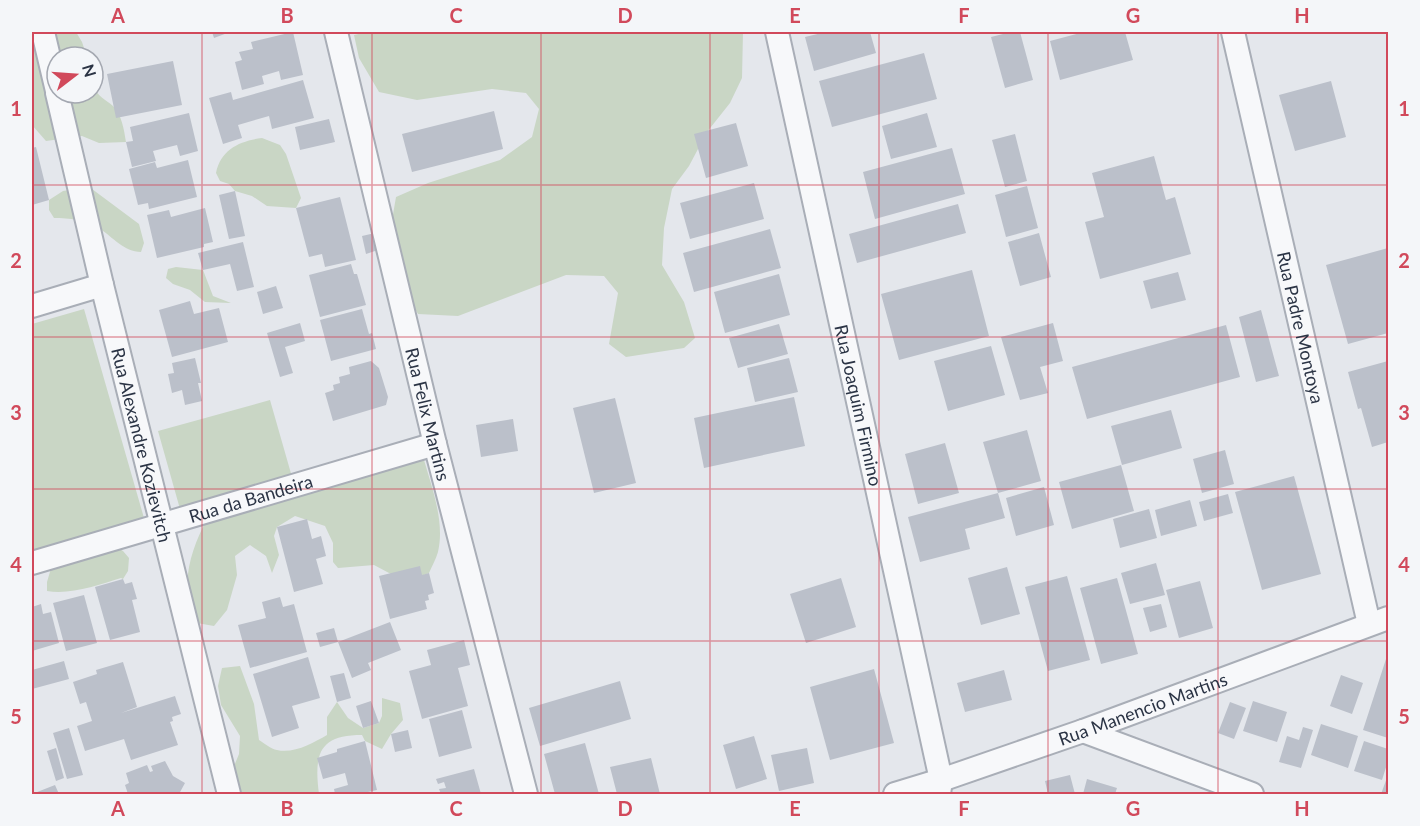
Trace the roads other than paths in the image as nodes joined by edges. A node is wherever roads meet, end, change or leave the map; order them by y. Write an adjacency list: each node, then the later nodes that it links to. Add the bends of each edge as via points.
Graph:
1 (336, 32): 7 (street, Rua Felix Martins)
2 (777, 32): 12 (street, Rua Joaquim Firmino)
3 (1233, 32): 10 (street, Rua Padre Montoya)
4 (60, 105): 5 (street, Rua Alexandre Kozievitch)
5 (102, 285): 6 (street); 8 (street, Rua Alexandre Kozievitch)
6 (32, 306)
7 (435, 444): 8 (street, Rua da Bandeira); 14 (street, Rua Felix Martins)
8 (162, 524): 9 (street, Rua da Bandeira); 13 (street, Rua Alexandre Kozievitch)
9 (32, 563)
10 (1379, 621): 11 (street, Rua Manencio Martins)
11 (1083, 731): 12 (street, Rua Manencio Martins); 16 (street)
12 (940, 788): 15 (street, Rua Manencio Martins)
13 (229, 795)
14 (526, 795)
15 (895, 795)
16 (1252, 795)

